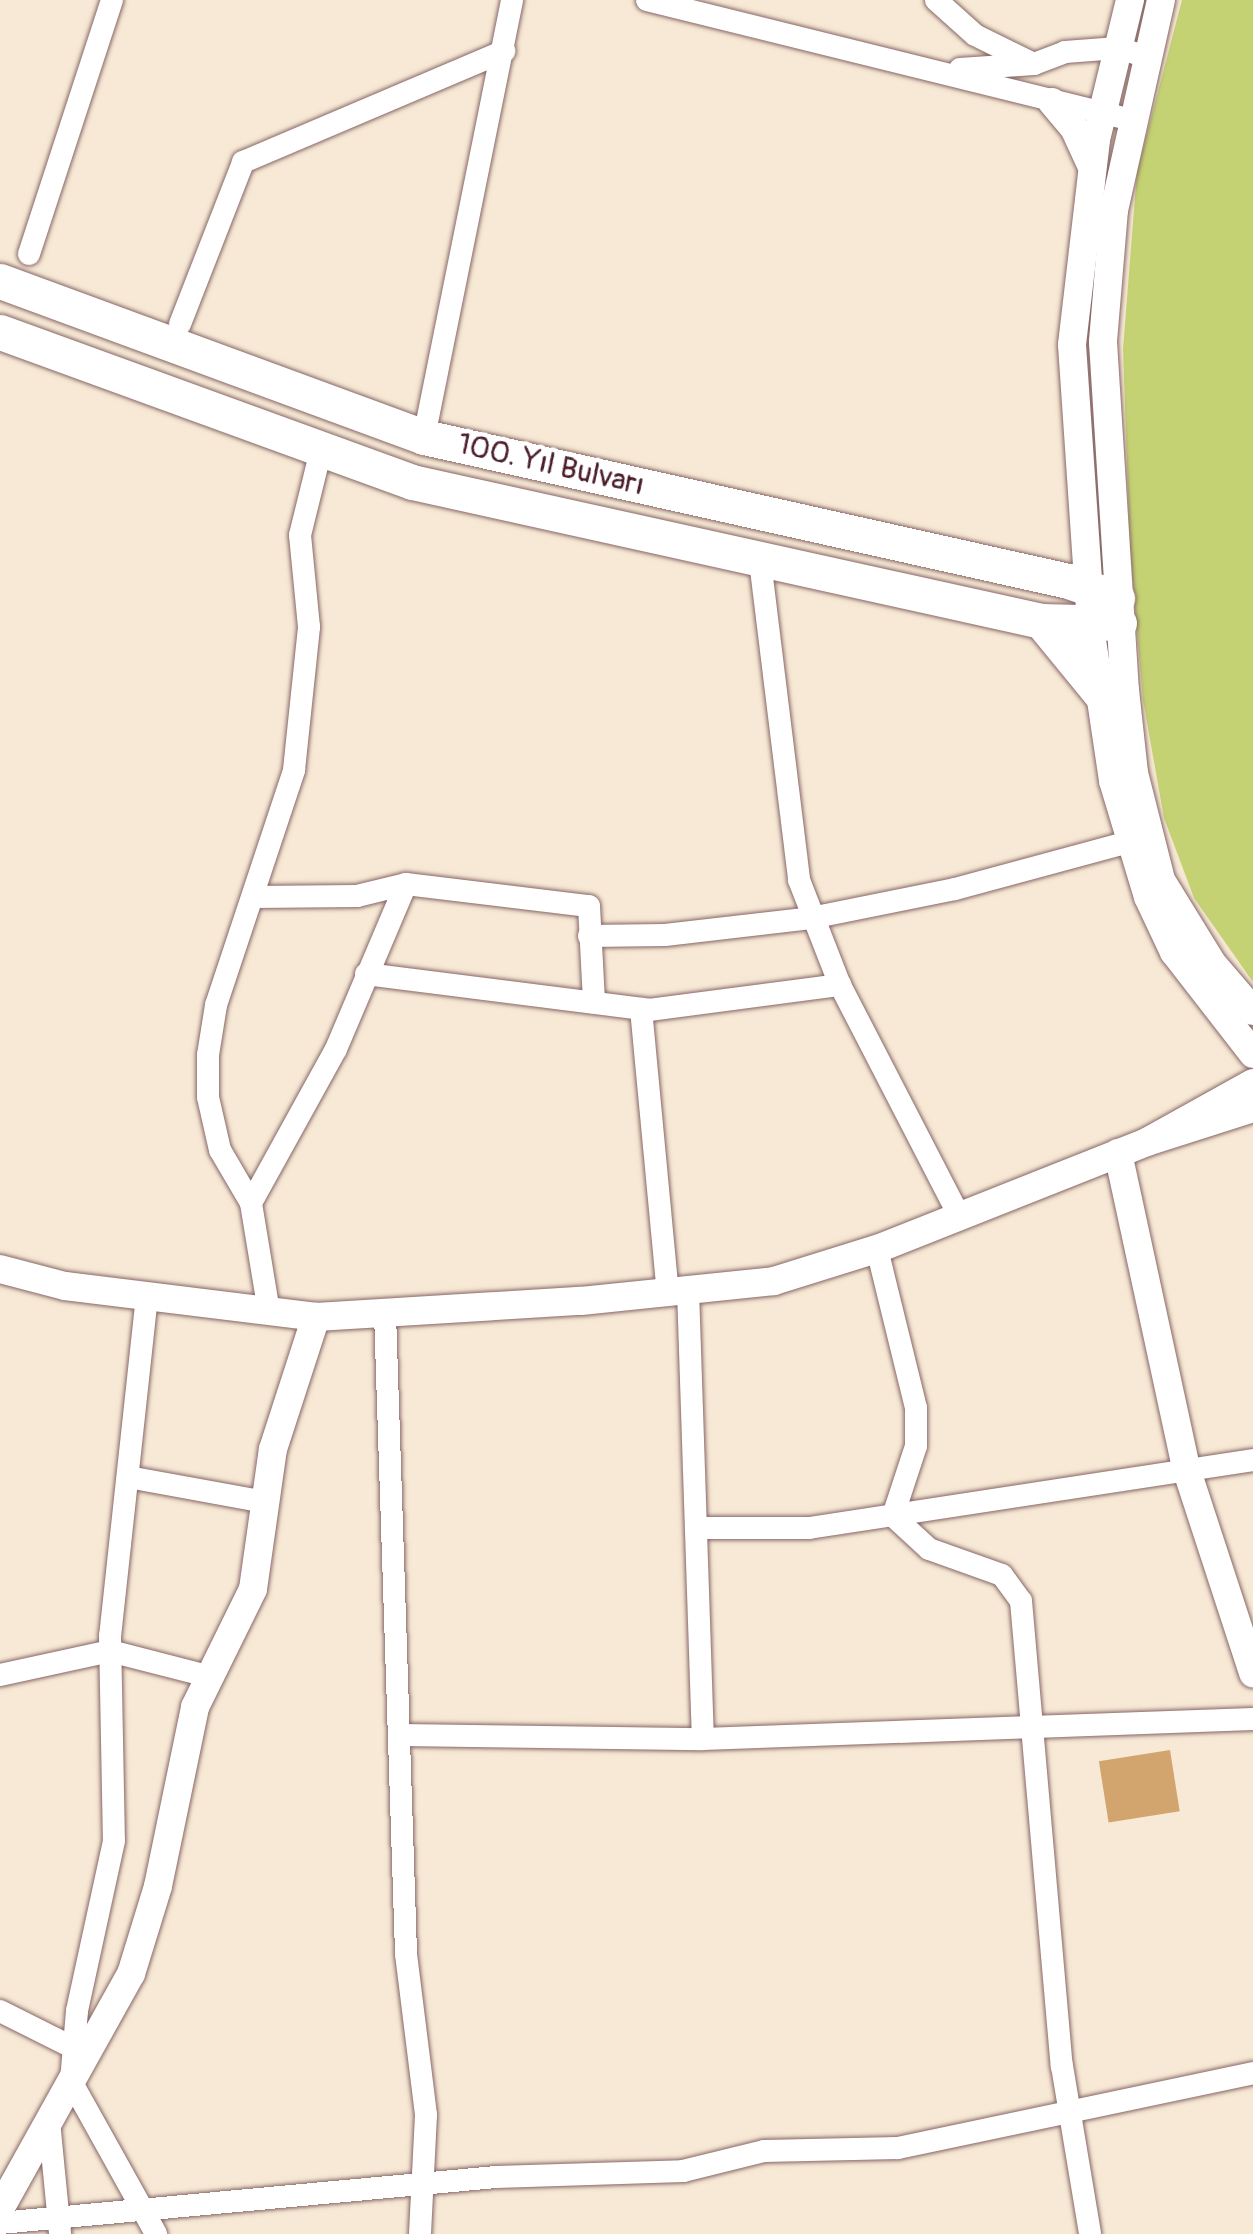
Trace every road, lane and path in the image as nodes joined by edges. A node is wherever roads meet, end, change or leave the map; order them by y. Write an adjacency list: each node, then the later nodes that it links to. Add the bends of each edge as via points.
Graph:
1 (112, 0): 16 (street)
2 (512, 0): 8 (street)
3 (647, 0): 11 (street)
4 (936, 0): 10 (street, via 974,35)
5 (1130, 0): 7 (street)
6 (1161, 0): 9 (street)
7 (1118, 48): 9 (street); 10 (street, via 1065,52); 13 (street)
8 (504, 51): 18 (street, via 242,162); 20 (street)
9 (1146, 57): 14 (street)
10 (1034, 64): 11 (street)
11 (946, 70): 12 (street)
12 (1052, 102): 13 (street); 15 (street, via 1074,128)
13 (1102, 114): 14 (street); 15 (street)
14 (1131, 120): 23 (street, via 1114,210 1103,342)
15 (1092, 167): 23 (street, via 1072,345)
16 (29, 254)
17 (0, 281): 20 (main road, 100. Yıl Bulvarı)
18 (180, 324)
19 (0, 332): 21 (main road, 100. Yıl Bulvarı)
20 (424, 436): 23 (main road, 100. Yıl Bulvarı)
21 (320, 454): 22 (main road, 100. Yıl Bulvarı, via 412,482); 28 (street, via 300,536 309,628 302,716 278,833)
22 (760, 561): 24 (main road, 100. Yıl Bulvarı); 29 (street, via 799,880)
23 (1104, 608): 24 (main road, 100. Yıl Bulvarı); 25 (street); 35 (street, via 1160,880 1212,963)
24 (1040, 620): 25 (main road)
25 (1100, 692): 26 (street)
26 (1128, 842): 29 (street, via 955,889); 36 (street, via 1174,952)
27 (406, 884): 28 (street, via 340,898); 30 (street, via 589,906); 31 (street)
28 (255, 897): 41 (street, via 216,1005 208,1055 208,1098 220,1150)
29 (812, 918): 30 (street, via 665,935); 32 (street)
30 (589, 936): 33 (street)
31 (366, 974): 33 (street); 41 (street, via 336,1048)
32 (840, 985): 34 (street); 42 (street)
33 (594, 1003): 34 (street)
34 (640, 1009): 45 (street)
35 (1253, 1010)
36 (1253, 1054)
37 (1253, 1083): 39 (street)
38 (1253, 1108): 39 (street)
39 (1147, 1142): 40 (street)
40 (1118, 1153): 42 (street); 51 (street)
41 (251, 1203): 47 (street)
42 (959, 1216): 43 (street)
43 (876, 1248): 45 (street, via 774,1281); 54 (street, via 916,1408 916,1446)
44 (0, 1269): 46 (street)
45 (678, 1291): 48 (street); 55 (street)
46 (147, 1296): 47 (street); 52 (street)
47 (269, 1312): 49 (street)
48 (385, 1314): 49 (street); 62 (street)
49 (316, 1317): 53 (street, via 284,1404)
50 (1253, 1460): 51 (street)
51 (1187, 1471): 54 (street); 57 (street)
52 (128, 1477): 53 (street); 56 (street)
53 (265, 1502): 59 (street, via 253,1589)
54 (894, 1516): 55 (street, via 808,1528); 61 (street, via 929,1549 983,1565 1014,1586 1021,1600)
55 (698, 1528): 63 (street)
56 (110, 1651): 58 (street); 59 (street); 65 (street, via 114,1841)
57 (1253, 1673)
58 (0, 1675)
59 (211, 1677): 67 (street, via 183,1750 142,1941)
60 (1253, 1719): 61 (street)
61 (1030, 1728): 63 (street); 68 (street)
62 (401, 1736): 63 (street); 70 (street, via 406,1954 426,2116)
63 (703, 1739)
64 (0, 2011): 65 (street)
65 (72, 2047): 67 (street)
66 (1253, 2073): 68 (street)
67 (71, 2080): 69 (street); 72 (street)
68 (1070, 2110): 70 (street, via 898,2148 764,2151 683,2171); 77 (street)
69 (49, 2120): 71 (street); 74 (street)
70 (420, 2184): 72 (street); 76 (street)
71 (0, 2210)
72 (142, 2210): 74 (street); 75 (street)
73 (0, 2223): 74 (street)
74 (59, 2226)
75 (156, 2234)
76 (420, 2234)
77 (1090, 2234)

